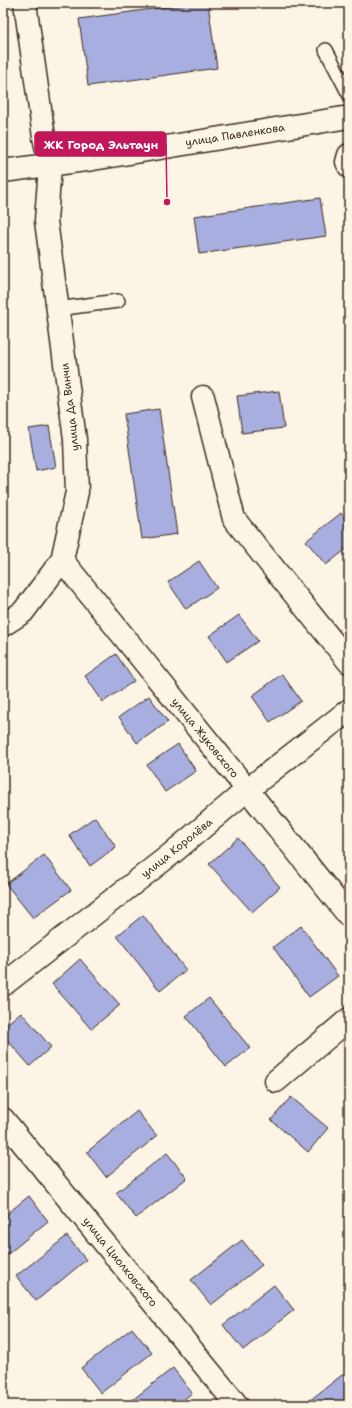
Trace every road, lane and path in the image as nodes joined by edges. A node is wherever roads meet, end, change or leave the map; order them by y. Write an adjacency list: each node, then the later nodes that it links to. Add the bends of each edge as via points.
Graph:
1 (25, 3): 6 (street, улица Да Винчи)
2 (326, 50): 3 (lane)
3 (349, 94)
4 (349, 117): 6 (street, улица Павленкова)
5 (349, 155): 7 (street)
6 (50, 165): 8 (street, улица Павленкова); 10 (street, улица Да Винчи, via 46,221)
7 (349, 166)
8 (3, 171)
9 (118, 301): 10 (lane)
10 (58, 309): 12 (street, улица Да Винчи, via 75,438 77,492)
11 (203, 397): 14 (street, via 234,519)
12 (62, 560): 13 (street, улица Да Винчи, via 24,612); 16 (street, улица Жуковского)
13 (3, 626)
14 (349, 662)
15 (349, 710): 16 (street, улица Королёва)
16 (247, 790): 17 (street, улица Жуковского); 18 (street, улица Королёва, via 170,855)
17 (349, 916)
18 (3, 985)
19 (349, 1019): 20 (street)
20 (276, 1081)
21 (3, 1119): 22 (street, улица Циолковского)
22 (237, 1405)

